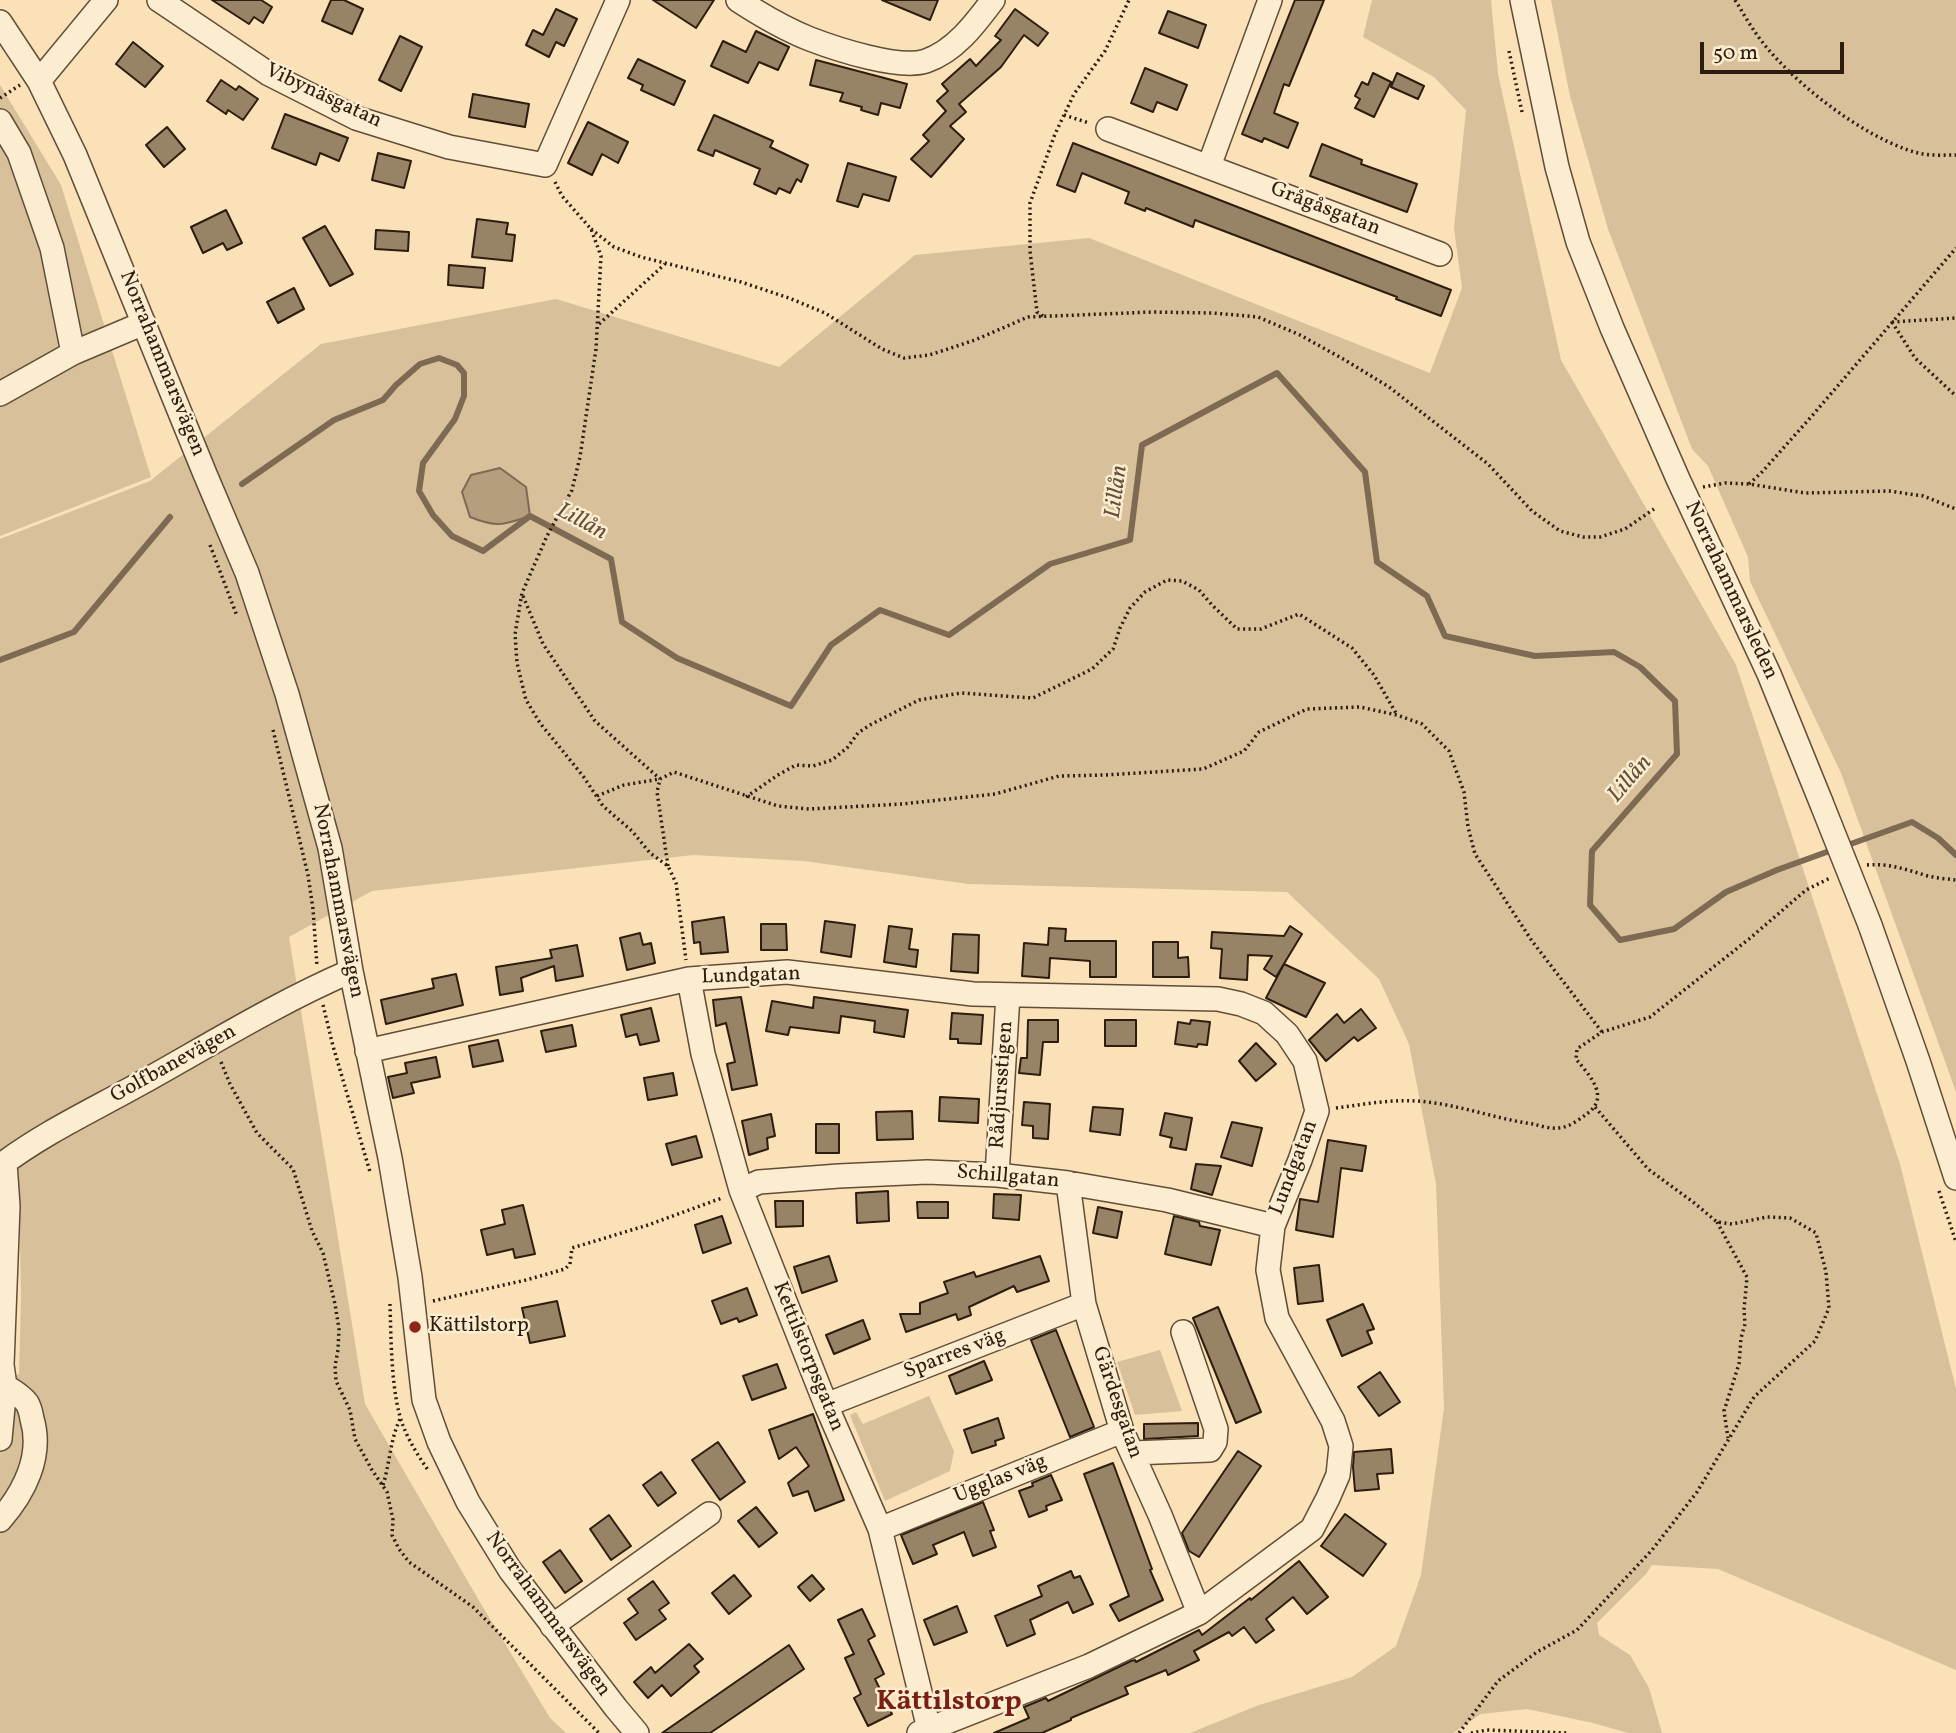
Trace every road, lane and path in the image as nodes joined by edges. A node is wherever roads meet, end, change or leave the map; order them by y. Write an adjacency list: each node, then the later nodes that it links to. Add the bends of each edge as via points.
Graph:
1 (106, 0): 11 (street)
2 (159, 0): 17 (street, Vibynäsgatan, via 269,75 356,118 449,147)
3 (618, 0): 17 (street)
4 (738, 0): 5 (street, via 809,39 902,64 924,62 942,53 960,40)
5 (993, 0)
6 (1129, 0): 13 (path, via 1105,51)
7 (1269, 0): 18 (street)
8 (1521, 0): 58 (street, Norrahammarsleden, bridge, via 1578,242 1821,802 1870,925)
9 (1735, 0): 16 (path, via 1756,34 1816,96 1885,141 1920,153)
10 (0, 22): 11 (street, Norrahammarsvägen)
11 (30, 83): 12 (path); 26 (street, Norrahammarsvägen, via 75,155)
12 (0, 98)
13 (1064, 115): 15 (path); 23 (path, via 1030,203 1037,312)
14 (0, 121): 28 (street, via 19,153 52,248)
15 (1108, 129): 18 (street, Grågåsgatan)
16 (1956, 155)
17 (545, 165): 19 (path, via 562,196)
18 (1209, 166): 21 (street, Grågåsgatan)
19 (591, 229): 22 (path, via 614,247); 27 (path, via 601,256)
20 (1956, 248): 25 (path)
21 (1440, 254)
22 (665, 264): 23 (path, via 789,298 904,358 937,353 1028,317); 27 (path)
23 (1044, 317): 33 (path, via 1152,312 1258,317 1300,335 1390,387 1488,464 1532,511 1560,531 1600,537 1625,529)
24 (1956, 318): 25 (path)
25 (1892, 322): 30 (path, via 1915,358); 31 (path)
26 (144, 323): 28 (street); 47 (street, Norrahammarsvägen, via 247,572 287,694 330,848)
27 (598, 326): 36 (path, via 572,489)
28 (73, 354): 29 (street)
29 (0, 394)
30 (1956, 396)
31 (1749, 484): 32 (path); 34 (path, via 1805,493 1889,491 1923,496)
32 (1699, 487)
33 (1654, 509)
34 (1956, 509)
35 (210, 543): 37 (path)
36 (522, 593): 40 (path, via 543,644 594,721); 41 (path, via 515,634 526,700)
37 (238, 618)
38 (1397, 715): 42 (path, via 1360,707 1307,709 1259,732 1244,751 1203,769 1059,776 995,794 823,809 778,806); 42 (path, via 1352,648 1299,614 1261,629 1237,629 1199,590 1182,581 1167,580 1145,592 1130,608 1113,649 1092,669 1033,698 961,693 919,700 858,733 831,760 796,765); 51 (path, via 1422,724 1449,751 1464,792 1475,854 1532,941)
39 (271, 719): 49 (path, via 308,875)
40 (660, 779): 41 (path, via 624,785); 42 (path, via 674,772); 43 (path, via 657,792)
41 (597, 796): 43 (path)
42 (746, 797)
43 (668, 866): 48 (path, via 676,883)
44 (1858, 866): 45 (path, via 1898,866)
45 (1956, 880)
46 (1822, 882): 51 (path, via 1806,890 1650,1017)
47 (351, 971): 49 (street, Golfbanevägen); 53 (street, Norrahammarsvägen)
48 (689, 979): 50 (street, Lundgatan, via 787,972); 53 (street, Lundgatan); 61 (street, Kettilstorpsgatan)
49 (318, 985): 52 (street, Golfbanevägen); 59 (path)
50 (1008, 995): 55 (street, Lundgatan, via 1218,999 1241,1004 1264,1013 1287,1034 1305,1061); 57 (street, Rådjursstigen)
51 (1602, 1032): 54 (path, via 1577,1049 1576,1059 1596,1088)
52 (216, 1041): 56 (street, Golfbanevägen); 76 (path, via 222,1066 257,1133 293,1168 323,1253 335,1304 339,1329 336,1381 350,1410 355,1439)
53 (368, 1051): 81 (street, Norrahammarsvägen, via 410,1277 424,1400 468,1502)
54 (1595, 1107): 55 (path, via 1578,1121 1559,1128 1425,1101); 62 (path, via 1648,1169)
55 (1317, 1111): 63 (street, Lundgatan)
56 (2, 1165): 68 (street, via 8,1206)
57 (997, 1175): 60 (street, Schillgatan); 61 (street, Schillgatan, via 839,1176 759,1182)
58 (1956, 1178)
59 (374, 1183)
60 (1068, 1183): 63 (street, Schillgatan, via 1167,1200); 66 (street, Gärdesgatan)
61 (741, 1190): 64 (path, via 572,1248 565,1269 433,1302); 69 (street, Kettilstorpsgatan)
62 (1717, 1222): 73 (path, via 1747,1277 1740,1364 1724,1411); 73 (path, via 1790,1217 1816,1233 1829,1308 1815,1341 1754,1397)
63 (1273, 1226): 80 (street, Lundgatan, via 1268,1270 1277,1318 1333,1421 1341,1446 1338,1475 1312,1529)
64 (430, 1293)
65 (390, 1303): 70 (path)
66 (1084, 1304): 69 (street, Sparres väg); 71 (street, Gärdesgatan)
67 (1183, 1332): 74 (street, via 1216,1429 1215,1442 1210,1450)
68 (5, 1386): 72 (street); 78 (street, via 29,1406 36,1432 30,1471)
69 (826, 1405): 79 (street, Kettilstorpsgatan)
70 (401, 1417): 75 (path); 76 (path)
71 (1122, 1431): 74 (street, Gärdesgatan); 79 (street, Ugglas väg)
72 (0, 1438)
73 (1728, 1440): 85 (path, via 1697,1492 1652,1550 1577,1630 1537,1651 1498,1681)
74 (1132, 1453): 80 (street, Gärdesgatan)
75 (428, 1470)
76 (383, 1485): 83 (path, via 393,1520 392,1535 409,1562 473,1606)
77 (709, 1514): 81 (street)
78 (0, 1520)
79 (880, 1529): 82 (street, Kettilstorpsgatan)
80 (1199, 1613): 82 (street, Lundgatan, via 1089,1666)
81 (552, 1626): 84 (street, Norrahammarsvägen)
82 (926, 1731)
83 (599, 1733)
84 (637, 1733)
85 (1459, 1733)
86 (1471, 1733): 87 (path)
87 (1568, 1733)

